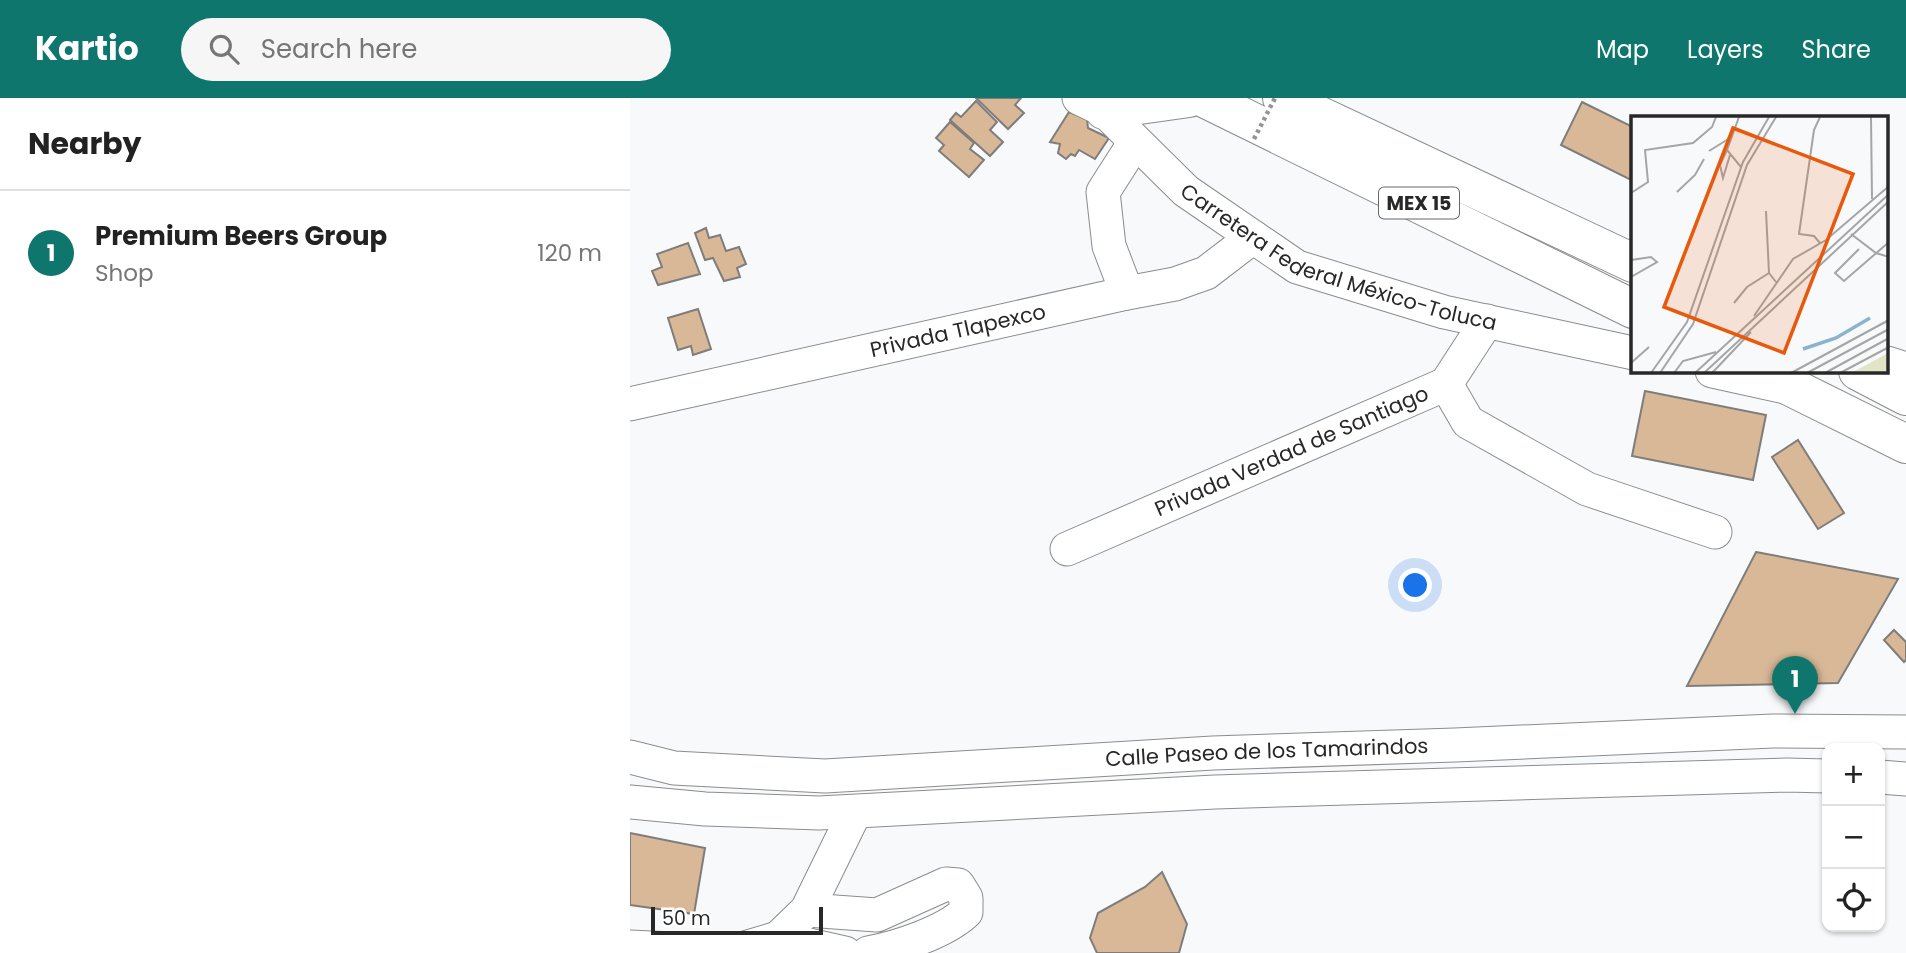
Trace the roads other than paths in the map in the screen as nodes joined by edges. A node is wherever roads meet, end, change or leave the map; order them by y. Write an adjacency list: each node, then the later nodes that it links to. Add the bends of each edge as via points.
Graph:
1 (1189, 98): 4 (main road)
2 (1204, 98): 9 (main road, MEX 15)
3 (1282, 98): 7 (main road, MEX 15)
4 (1092, 104): 5 (street, Carretera Federal México-Toluca)
5 (1135, 142): 6 (street, Carretera Federal México-Toluca, via 1186,191); 8 (street, via 1103,192 1109,246)
6 (1252, 237): 8 (street, Privada Tlapexco, via 1206,273); 10 (street, Carretera Federal México-Toluca, via 1297,267)
7 (1631, 262)
8 (1127, 293): 20 (street, Privada Tlapexco)
9 (1631, 308)
10 (1486, 321): 11 (street, Carretera Federal México-Toluca); 17 (street, Privada Verdad de Santiago)
11 (1631, 353)
12 (1888, 363): 13 (street)
13 (1906, 369)
14 (1721, 373): 18 (street)
15 (1763, 373): 18 (main road)
16 (1862, 373): 19 (main road)
17 (1446, 384): 22 (street, via 1468,422 1587,489); 23 (street, Privada Verdad de Santiago)
18 (1797, 390): 21 (main road)
19 (1906, 396)
20 (630, 404)
21 (1906, 444)
22 (1715, 532)
23 (1067, 549)
24 (1885, 737): 25 (street, Calle Paseo de los Tamarindos, via 1773,731)
25 (1213, 753): 26 (street, Calle Paseo de los Tamarindos, via 825,776 674,768); 30 (street)
26 (630, 757)
27 (1822, 776): 30 (street, Calle Paseo de los Tamarindos)
28 (1885, 778): 29 (street)
29 (1906, 779)
30 (1214, 792): 32 (street, Calle Paseo de los Tamarindos)
31 (630, 802): 32 (street, Calle Paseo de los Tamarindos, via 705,809)
32 (855, 812): 33 (street)
33 (807, 910): 34 (street); 38 (street, via 877,915 946,884 958,885 966,898 966,912 956,922 888,950)
34 (778, 938): 36 (street, via 741,949); 37 (street)
35 (630, 947): 36 (street)
36 (697, 952)
37 (845, 953)
38 (868, 953)

